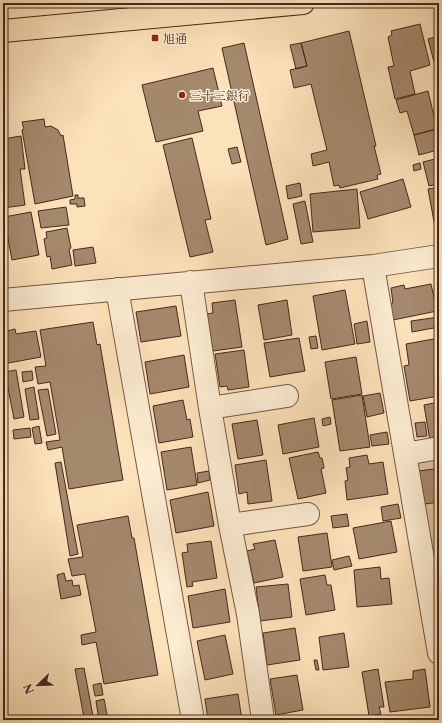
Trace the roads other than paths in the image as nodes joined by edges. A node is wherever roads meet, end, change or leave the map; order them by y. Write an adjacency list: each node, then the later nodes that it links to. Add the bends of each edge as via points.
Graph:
1 (303, 3): 2 (main road)
2 (3, 31)
3 (439, 256): 4 (street)
4 (373, 266): 5 (street); 11 (street)
5 (191, 282): 6 (street); 9 (street)
6 (117, 289): 7 (street); 15 (street)
7 (3, 300)
8 (287, 396): 9 (street)
9 (210, 408): 13 (street)
10 (439, 448): 11 (street)
11 (405, 454): 14 (street)
12 (308, 514): 13 (street)
13 (230, 525): 16 (street, via 248,614)
14 (439, 653)
15 (193, 720)
16 (263, 720)

